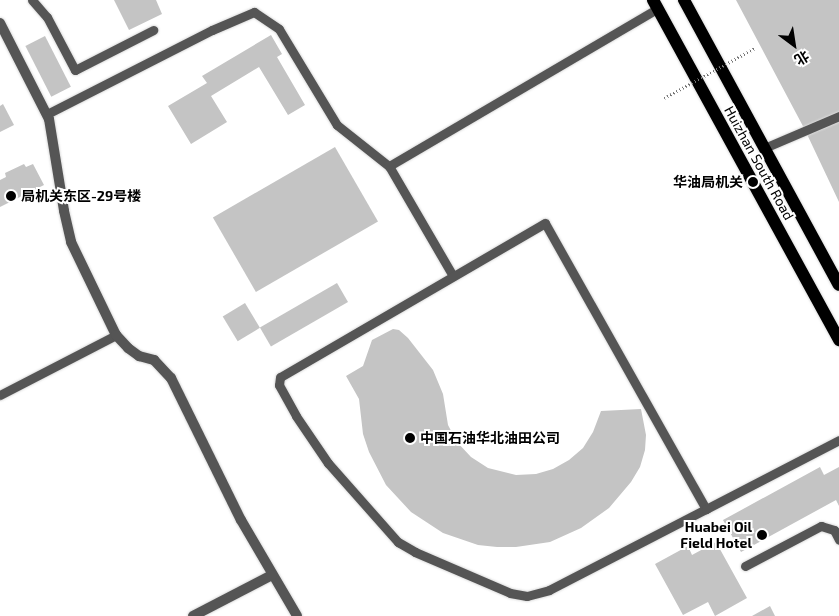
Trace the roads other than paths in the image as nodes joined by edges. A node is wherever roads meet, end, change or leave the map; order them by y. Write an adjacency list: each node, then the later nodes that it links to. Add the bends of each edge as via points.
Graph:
1 (32, 0): 5 (lane, via 47,17 75,70)
2 (684, 0): 8 (main road, Huizhan South Road)
3 (655, 4): 9 (lane); 13 (main road, Huizhan South Road)
4 (0, 23): 6 (street)
5 (153, 30)
6 (47, 114): 9 (lane, via 254,12 279,29 337,125); 12 (street, via 71,242)
7 (839, 116): 8 (lane)
8 (764, 148): 11 (main road, Huizhan South Road)
9 (390, 167): 10 (lane)
10 (453, 276): 16 (lane, via 545,223); 16 (lane, via 280,377 279,385 296,416 328,463 398,542 510,593 527,596 549,590)
11 (839, 285)
12 (116, 335): 14 (lane); 19 (street, via 139,356 154,360 171,378)
13 (839, 340)
14 (0, 395)
15 (839, 440): 16 (lane)
16 (706, 509)
17 (839, 540): 18 (lane, via 834,530 822,526)
18 (744, 566)
19 (272, 575): 20 (street); 21 (street)
20 (193, 616)
21 (297, 616)

